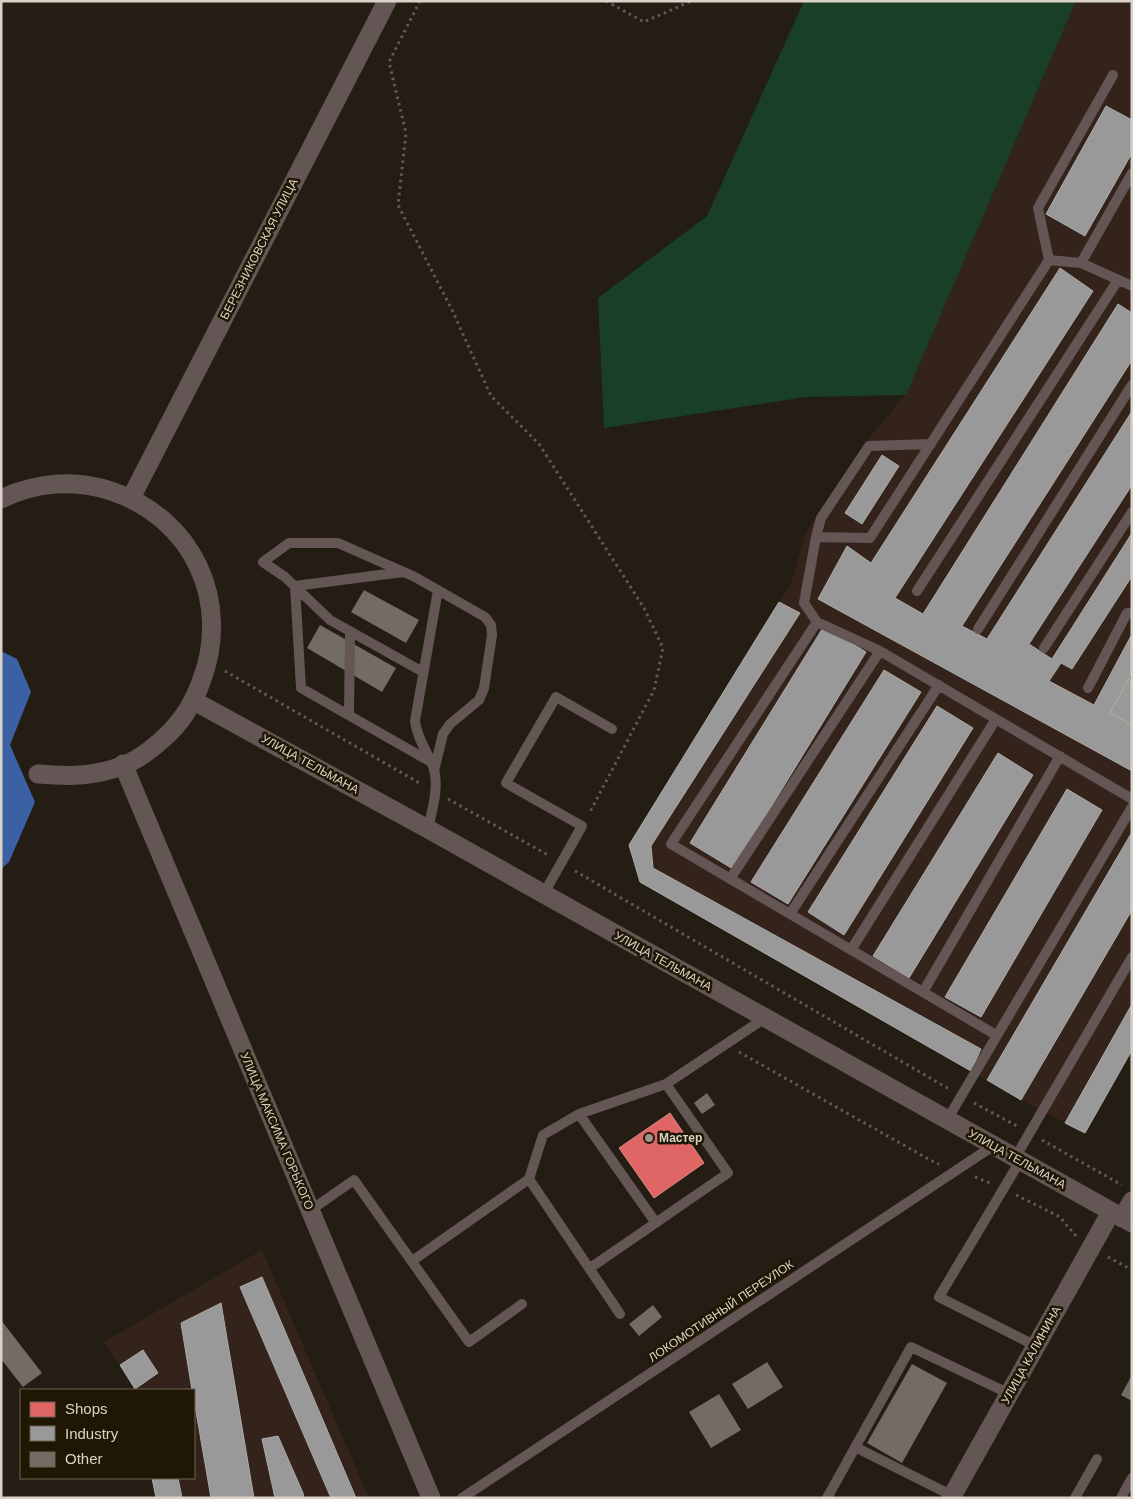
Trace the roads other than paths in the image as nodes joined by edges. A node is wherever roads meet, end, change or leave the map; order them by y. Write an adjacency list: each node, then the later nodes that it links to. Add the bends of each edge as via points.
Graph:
1 (387, 1): 10 (street, БЕРЕЗНИКОВСКАЯ УЛИЦА)
2 (1113, 75): 4 (lane, via 1038,208)
3 (1132, 173): 5 (lane)
4 (1049, 260): 5 (lane); 9 (lane)
5 (1081, 263): 6 (lane)
6 (1118, 280): 7 (lane); 17 (lane)
7 (1132, 286)
8 (1132, 385): 20 (lane)
9 (931, 444): 13 (lane, via 870,538); 13 (lane, via 869,446 821,518)
10 (131, 498): 11 (street, via 94,486 56,483 18,491); 27 (street, via 163,519 188,548 205,582 213,620 209,662)
11 (1, 499)
12 (1132, 512): 22 (lane)
13 (816, 537): 19 (lane, via 804,603)
14 (404, 572): 15 (lane); 15 (lane, via 338,543 289,543 263,562); 16 (lane)
15 (294, 586): 21 (lane, via 330,620); 28 (lane, via 301,688)
16 (438, 590): 24 (lane); 33 (lane, via 485,617 491,625 492,635 482,694 443,734)
17 (917, 591)
18 (1132, 613): 26 (lane, via 1127,613)
19 (817, 622): 23 (lane); 38 (lane, via 670,844)
20 (978, 629)
21 (350, 632): 24 (lane); 28 (lane)
22 (1044, 648)
23 (880, 651): 25 (lane); 38 (lane)
24 (423, 672): 33 (lane, via 416,732)
25 (938, 685): 29 (lane); 40 (lane)
26 (1088, 688)
27 (194, 701): 32 (street, via 177,726 148,752); 37 (street, УЛИЦА ТЕЛЬМАНА)
28 (349, 715): 33 (lane)
29 (996, 719): 31 (lane); 41 (lane)
30 (612, 729): 39 (lane, via 556,697 506,783 582,826)
31 (1060, 756): 35 (lane); 43 (lane)
32 (123, 764): 34 (street, via 114,769 76,776); 53 (street, УЛИЦА МАКСИМА ГОРЬКОГО)
33 (432, 766): 37 (lane, via 436,792)
34 (38, 774)
35 (1132, 799)
36 (1132, 807): 45 (lane)
37 (428, 828): 39 (street, УЛИЦА ТЕЛЬМАНА)
38 (730, 879): 40 (lane)
39 (544, 894): 44 (street, УЛИЦА ТЕЛЬМАНА)
40 (790, 914): 41 (lane)
41 (851, 950): 43 (lane)
42 (1132, 957): 50 (lane, via 1030,1133)
43 (923, 992): 45 (lane)
44 (764, 1018): 46 (lane); 48 (street, УЛИЦА ТЕЛЬМАНА)
45 (996, 1035): 48 (lane)
46 (666, 1084): 47 (lane); 55 (lane, via 728,1173)
47 (579, 1114): 51 (lane, via 543,1135); 55 (lane)
48 (946, 1120): 49 (street, УЛИЦА ТЕЛЬМАНА)
49 (993, 1146): 50 (street, УЛИЦА ТЕЛЬМАНА); 67 (lane, ЛОКОМОТИВНЫЙ ПЕРЕУЛОК)
50 (1018, 1160): 54 (street, УЛИЦА ТЕЛЬМАНА); 60 (lane, via 939,1297)
51 (529, 1179): 56 (lane); 57 (lane)
52 (1128, 1193): 54 (street, УЛИЦА КАЛИНИНА)
53 (311, 1210): 56 (lane, via 354,1180); 66 (street, УЛИЦА МАКСИМА ГОРЬКОГО)
54 (1122, 1218): 60 (street, УЛИЦА КАЛИНИНА, via 1091,1248)
55 (656, 1222): 57 (lane)
56 (412, 1261): 58 (lane, via 469,1342)
57 (590, 1268): 59 (lane)
58 (522, 1304)
59 (620, 1314)
60 (1036, 1346): 61 (street, УЛИЦА КАЛИНИНА)
61 (1010, 1394): 62 (lane, via 911,1347); 65 (street, УЛИЦА КАЛИНИНА)
62 (855, 1447): 65 (lane); 68 (lane)
63 (1097, 1459): 69 (lane)
64 (1132, 1478): 70 (lane)
65 (953, 1497)
66 (431, 1498)
67 (462, 1498)
68 (827, 1498)
69 (1075, 1498)
70 (1121, 1498)

